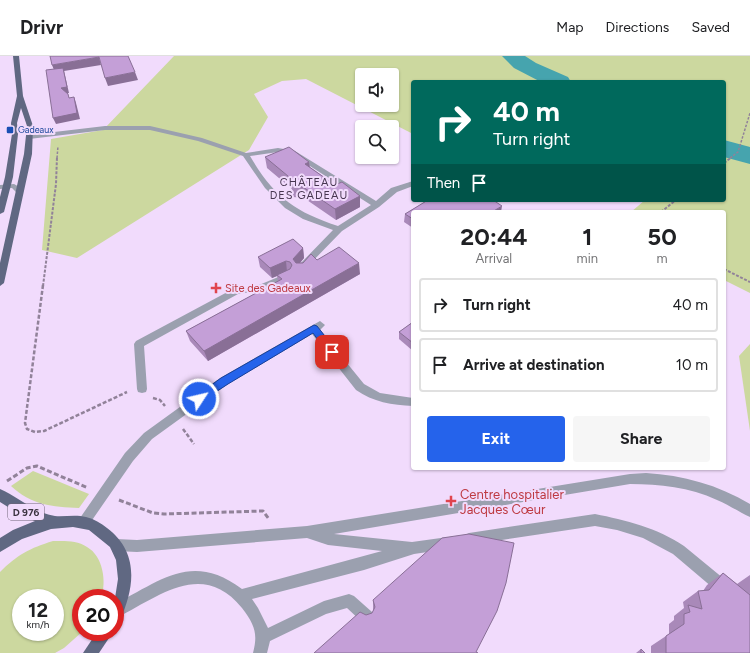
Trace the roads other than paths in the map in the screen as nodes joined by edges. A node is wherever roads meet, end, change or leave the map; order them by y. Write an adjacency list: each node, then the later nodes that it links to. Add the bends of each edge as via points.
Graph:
1 (16, 56): 2 (main road)
2 (20, 96): 3 (main road, via 30,126); 6 (main road, via 14,123 15,134)
3 (29, 137): 4 (street, via 105,128 150,128 200,138); 7 (main road)
4 (246, 155): 8 (street, via 278,150 293,152); 10 (street, via 269,190 296,212)
5 (411, 184): 8 (street, via 394,190)
6 (3, 186): 7 (street, via 14,186); 9 (main road)
7 (20, 191): 13 (main road)
8 (376, 205): 10 (street)
9 (0, 212)
10 (339, 230): 11 (street)
11 (300, 270)
12 (288, 276): 14 (street, via 261,288 236,290 139,344)
13 (0, 283)
14 (142, 389)
15 (411, 402): 19 (street, via 384,400 369,395 360,387 317,327 224,381 174,416 138,446)
16 (0, 495): 18 (main road, D 976, via 28,513)
17 (750, 511): 20 (street, via 721,495 693,484 650,478)
18 (55, 522): 19 (main road); 22 (main road, via 29,529)
19 (84, 522): 21 (main road, via 95,527)
20 (307, 532): 21 (street, via 136,546); 23 (street, via 328,539)
21 (116, 545): 24 (main road, via 122,558)
22 (0, 546)
23 (414, 548): 25 (street, via 595,520 646,533 671,546); 26 (street)
24 (123, 589)
25 (732, 595)
26 (240, 596): 27 (street, via 226,586 208,579 190,577 170,584); 29 (street, via 255,614)
27 (124, 608)
28 (367, 617): 29 (street, via 349,601 324,608)
29 (263, 637): 32 (street); 33 (street)
30 (99, 641): 31 (main road)
31 (90, 653)
32 (256, 653)
33 (260, 653)

